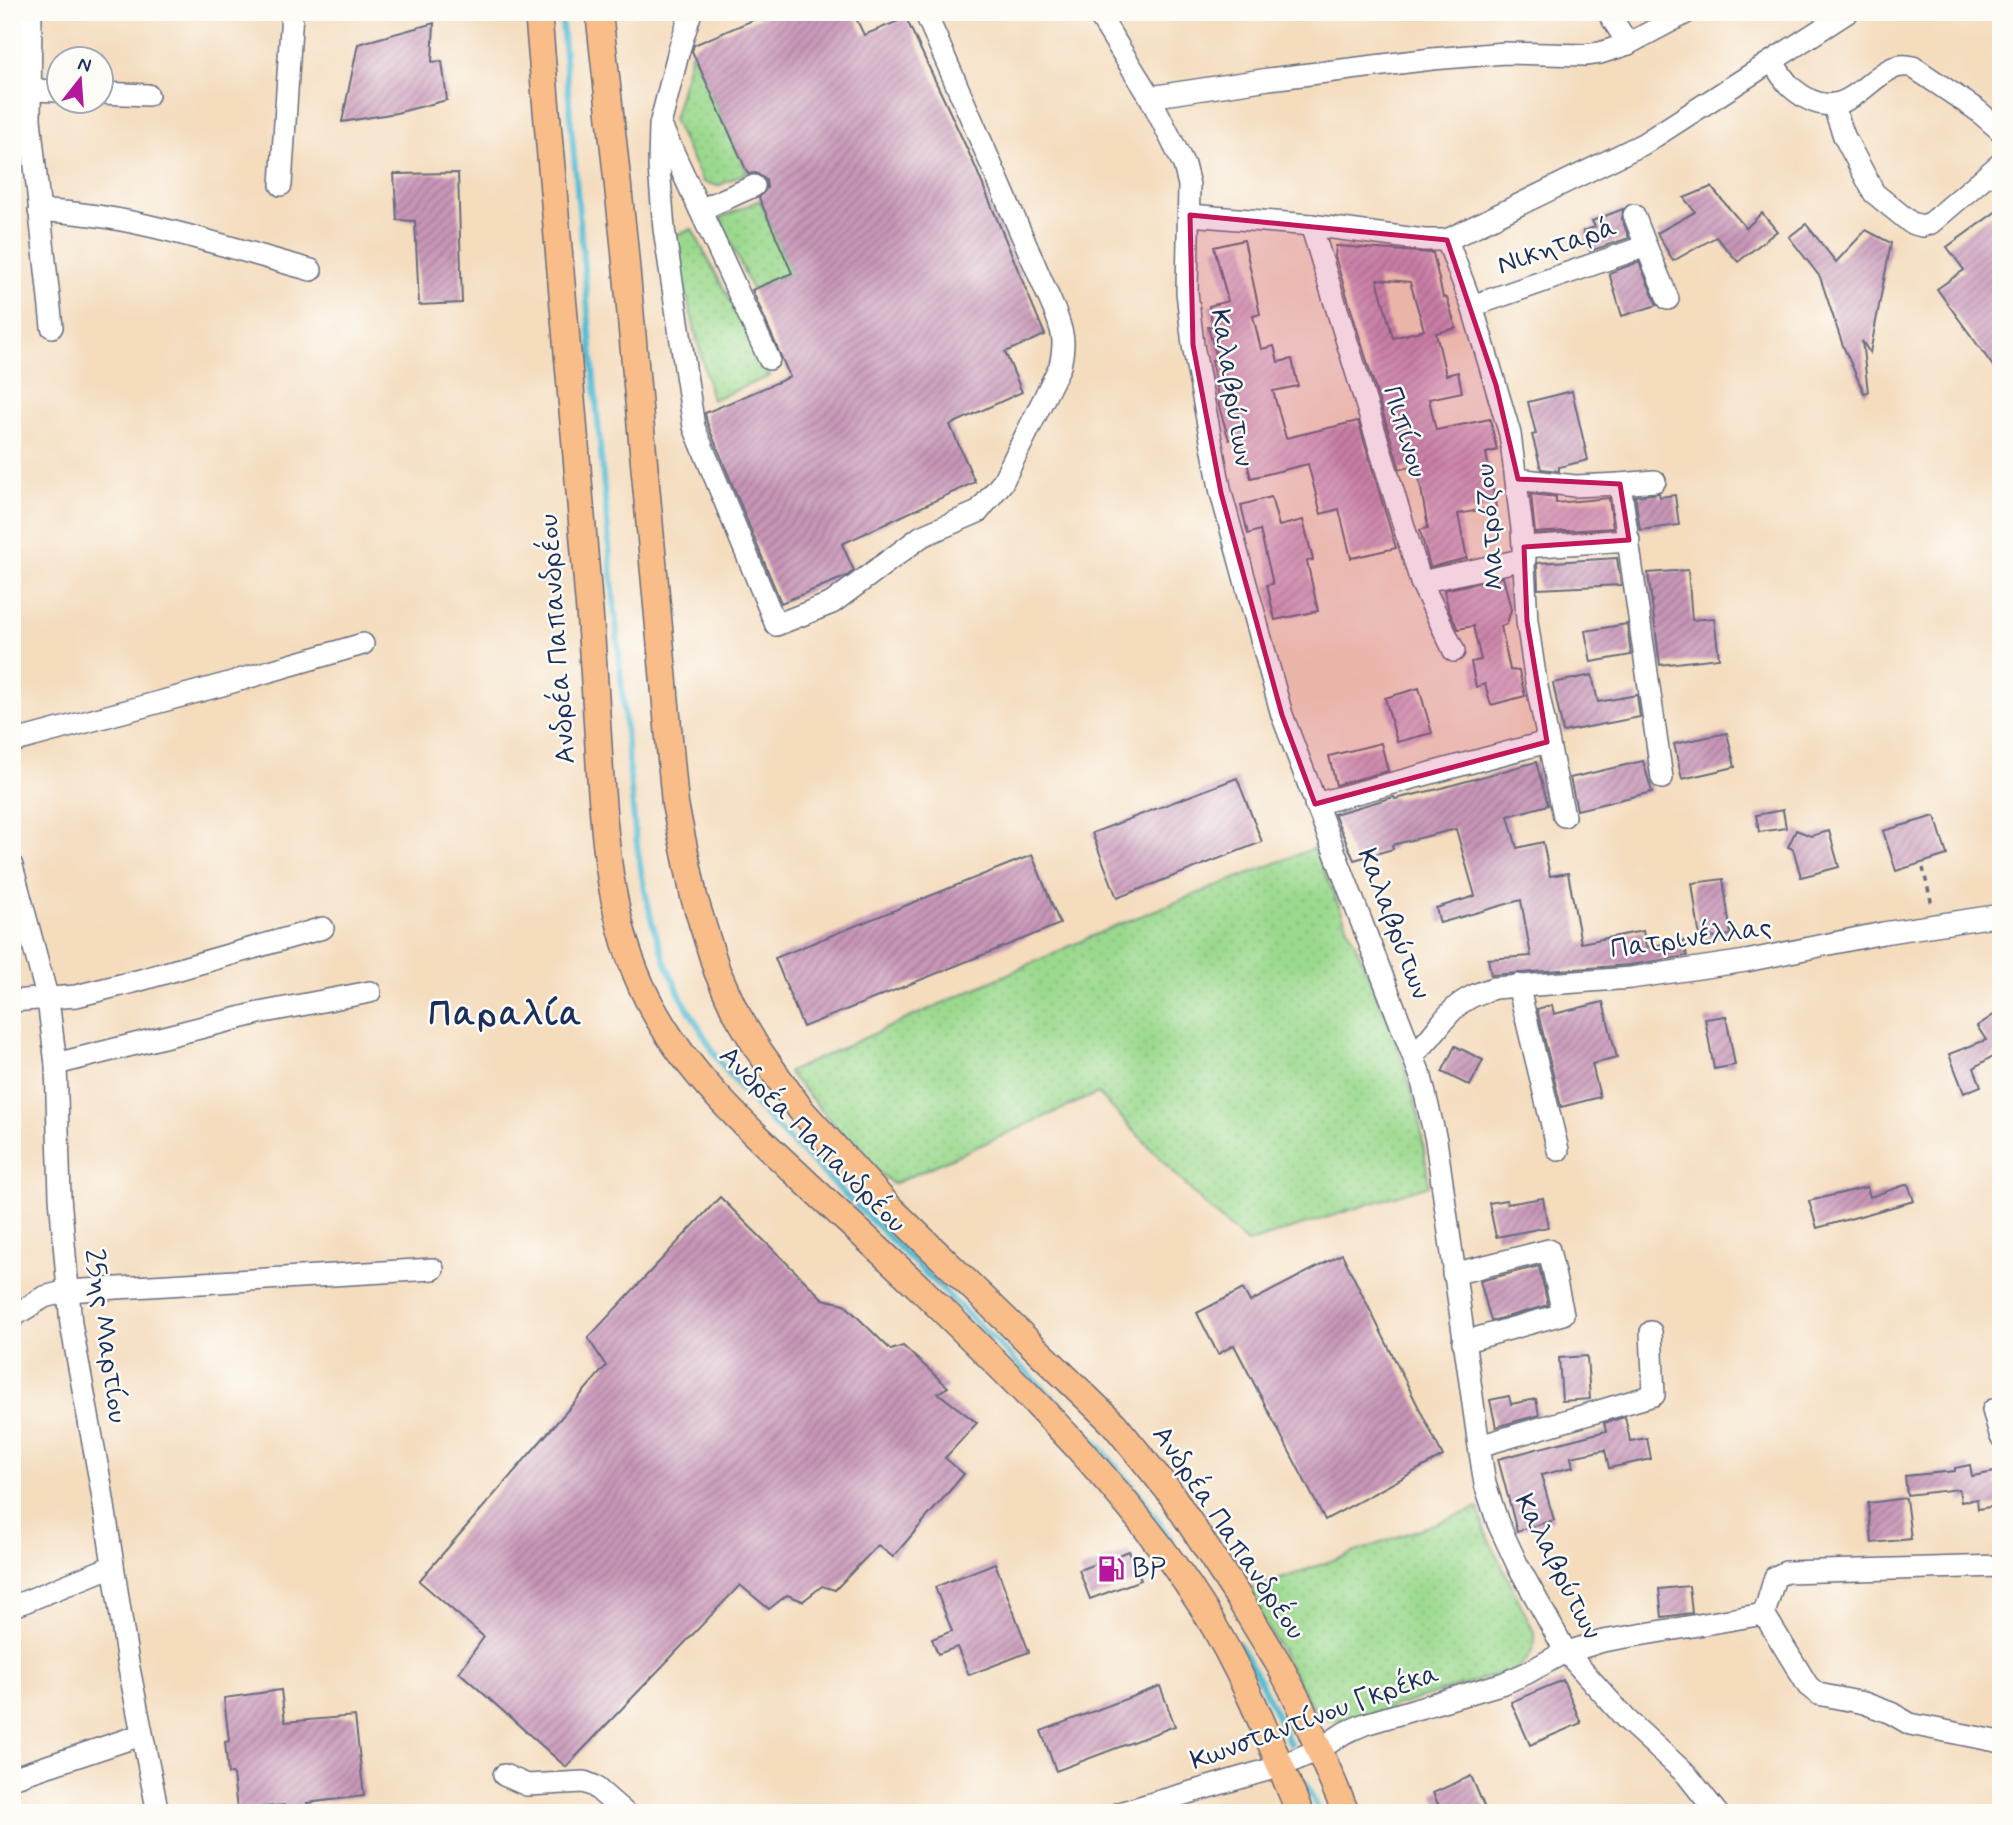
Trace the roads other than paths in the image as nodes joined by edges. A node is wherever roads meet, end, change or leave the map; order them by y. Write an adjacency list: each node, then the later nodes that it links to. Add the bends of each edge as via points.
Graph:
1 (31, 12): 12 (street)
2 (292, 12): 23 (street)
3 (538, 12): 77 (main road, Ανδρέα Παπανδρέου, via 606,857 632,966 673,1041 720,1099 1000,1368 1145,1527 1218,1634)
4 (600, 12): 76 (main road, Ανδρέα Παπανδρέου, via 675,804 709,951 757,1048 801,1110 890,1208 1086,1395 1144,1459 1260,1632)
5 (691, 12): 20 (street)
6 (925, 12): 20 (street, via 1056,314 1064,337 1060,366 1002,483 978,512 922,536 832,603 776,625 694,427 661,206)
7 (1097, 12): 18 (street, Καλαβρύτων)
8 (1608, 12): 11 (street)
9 (1688, 12): 11 (street)
10 (1848, 12): 13 (street)
11 (1628, 44): 18 (street, via 1585,55 1505,53 1432,59)
12 (21, 52): 14 (street)
13 (1772, 62): 19 (street, via 1791,88 1812,101); 30 (street, via 1643,144)
14 (30, 90): 15 (street); 26 (street)
15 (46, 91)
16 (116, 94): 17 (street)
17 (148, 95)
18 (1150, 97): 27 (street, Καλαβρύτων, via 1184,165)
19 (1833, 104): 21 (street, via 1850,99 1885,71 1903,64 1977,110); 22 (street, via 1874,193 1911,223 1931,223)
20 (660, 125): 25 (street)
21 (2001, 131)
22 (2001, 163)
23 (281, 185)
24 (754, 186): 25 (street)
25 (700, 210): 36 (street)
26 (39, 211): 32 (street, via 116,220); 35 (street)
27 (1190, 215): 29 (street); 48 (street, Καλαβρύτων, via 1188,292 1193,345 1221,493 1282,715)
28 (1634, 215): 31 (street)
29 (1311, 225): 30 (street); 42 (street, Πιπίνου)
30 (1447, 240): 34 (street, Ματρόζου)
31 (1646, 246): 33 (street, Νικηταρά); 34 (street, Νικηταρά)
32 (311, 270)
33 (1668, 299)
34 (1472, 306): 37 (street, Ματρόζου, via 1510,434)
35 (51, 327)
36 (769, 359)
37 (1517, 479): 39 (street, via 1568,485); 41 (street, Ματρόζου)
38 (1655, 481): 39 (street)
39 (1620, 484): 40 (street)
40 (1629, 540): 41 (street); 47 (street)
41 (1524, 553): 42 (street); 46 (street, Ματρόζου, via 1527,621)
42 (1421, 582): 44 (street, Πιπίνου)
43 (363, 644): 45 (street)
44 (1454, 651)
45 (12, 742)
46 (1547, 742): 48 (street); 49 (street, Ματρόζου)
47 (1662, 778)
48 (1315, 804): 57 (street, Καλαβρύτων)
49 (1564, 816)
50 (12, 866): 55 (street, 25ης Μαρτίου)
51 (2001, 915): 53 (street, Πατρινέλλας, via 1631,978)
52 (323, 928): 55 (street, via 136,981)
53 (1518, 985): 57 (street, Πατρινέλλας, via 1494,988 1465,1000); 59 (street)
54 (370, 992): 58 (street, via 259,1013)
55 (48, 1000): 56 (street); 58 (street, 25ης Μαρτίου)
56 (12, 1001)
57 (1413, 1054): 61 (street, Καλαβρύτων, via 1436,1140)
58 (56, 1064): 62 (street, 25ης Μαρτίου)
59 (1558, 1150)
60 (433, 1269): 62 (street)
61 (1453, 1274): 65 (street, Καλαβρύτων); 65 (street, via 1549,1250 1563,1314)
62 (67, 1292): 63 (street, via 44,1297); 69 (street, 25ης Μαρτίου)
63 (12, 1317)
64 (1651, 1332): 68 (street, via 1654,1395)
65 (1463, 1342): 68 (street, Καλαβρύτων)
66 (1993, 1410): 67 (street)
67 (2001, 1437)
68 (1479, 1446): 73 (street, Καλαβρύτων, via 1498,1523)
69 (113, 1566): 71 (street); 74 (street, 25ης Μαρτίου)
70 (2001, 1566): 72 (street, via 1786,1572 1775,1577)
71 (12, 1607)
72 (1763, 1614): 73 (street, Κωνσταντίνου Γκρέκα, via 1603,1640); 75 (street, via 1808,1686 1818,1694 1864,1703 1910,1724)
73 (1566, 1652): 76 (street, Κωνσταντίνου Γκρέκα, via 1504,1683 1364,1724); 85 (street, Καλαβρύτων, via 1626,1719 1687,1775)
74 (141, 1735): 79 (street); 80 (street, 25ης Μαρτίου)
75 (2001, 1742)
76 (1320, 1749): 77 (street, Κωνσταντίνου Γκρέκα); 84 (main road, Ανδρέα Παπανδρέου)
77 (1280, 1766): 82 (street, Κωνσταντίνου Γκρέκα); 83 (main road, Ανδρέα Παπανδρέου)
78 (504, 1775): 81 (street, via 527,1785 584,1782)
79 (12, 1779)
80 (158, 1813)
81 (625, 1813)
82 (1119, 1813)
83 (1300, 1813)
84 (1346, 1813)
85 (1717, 1813)

